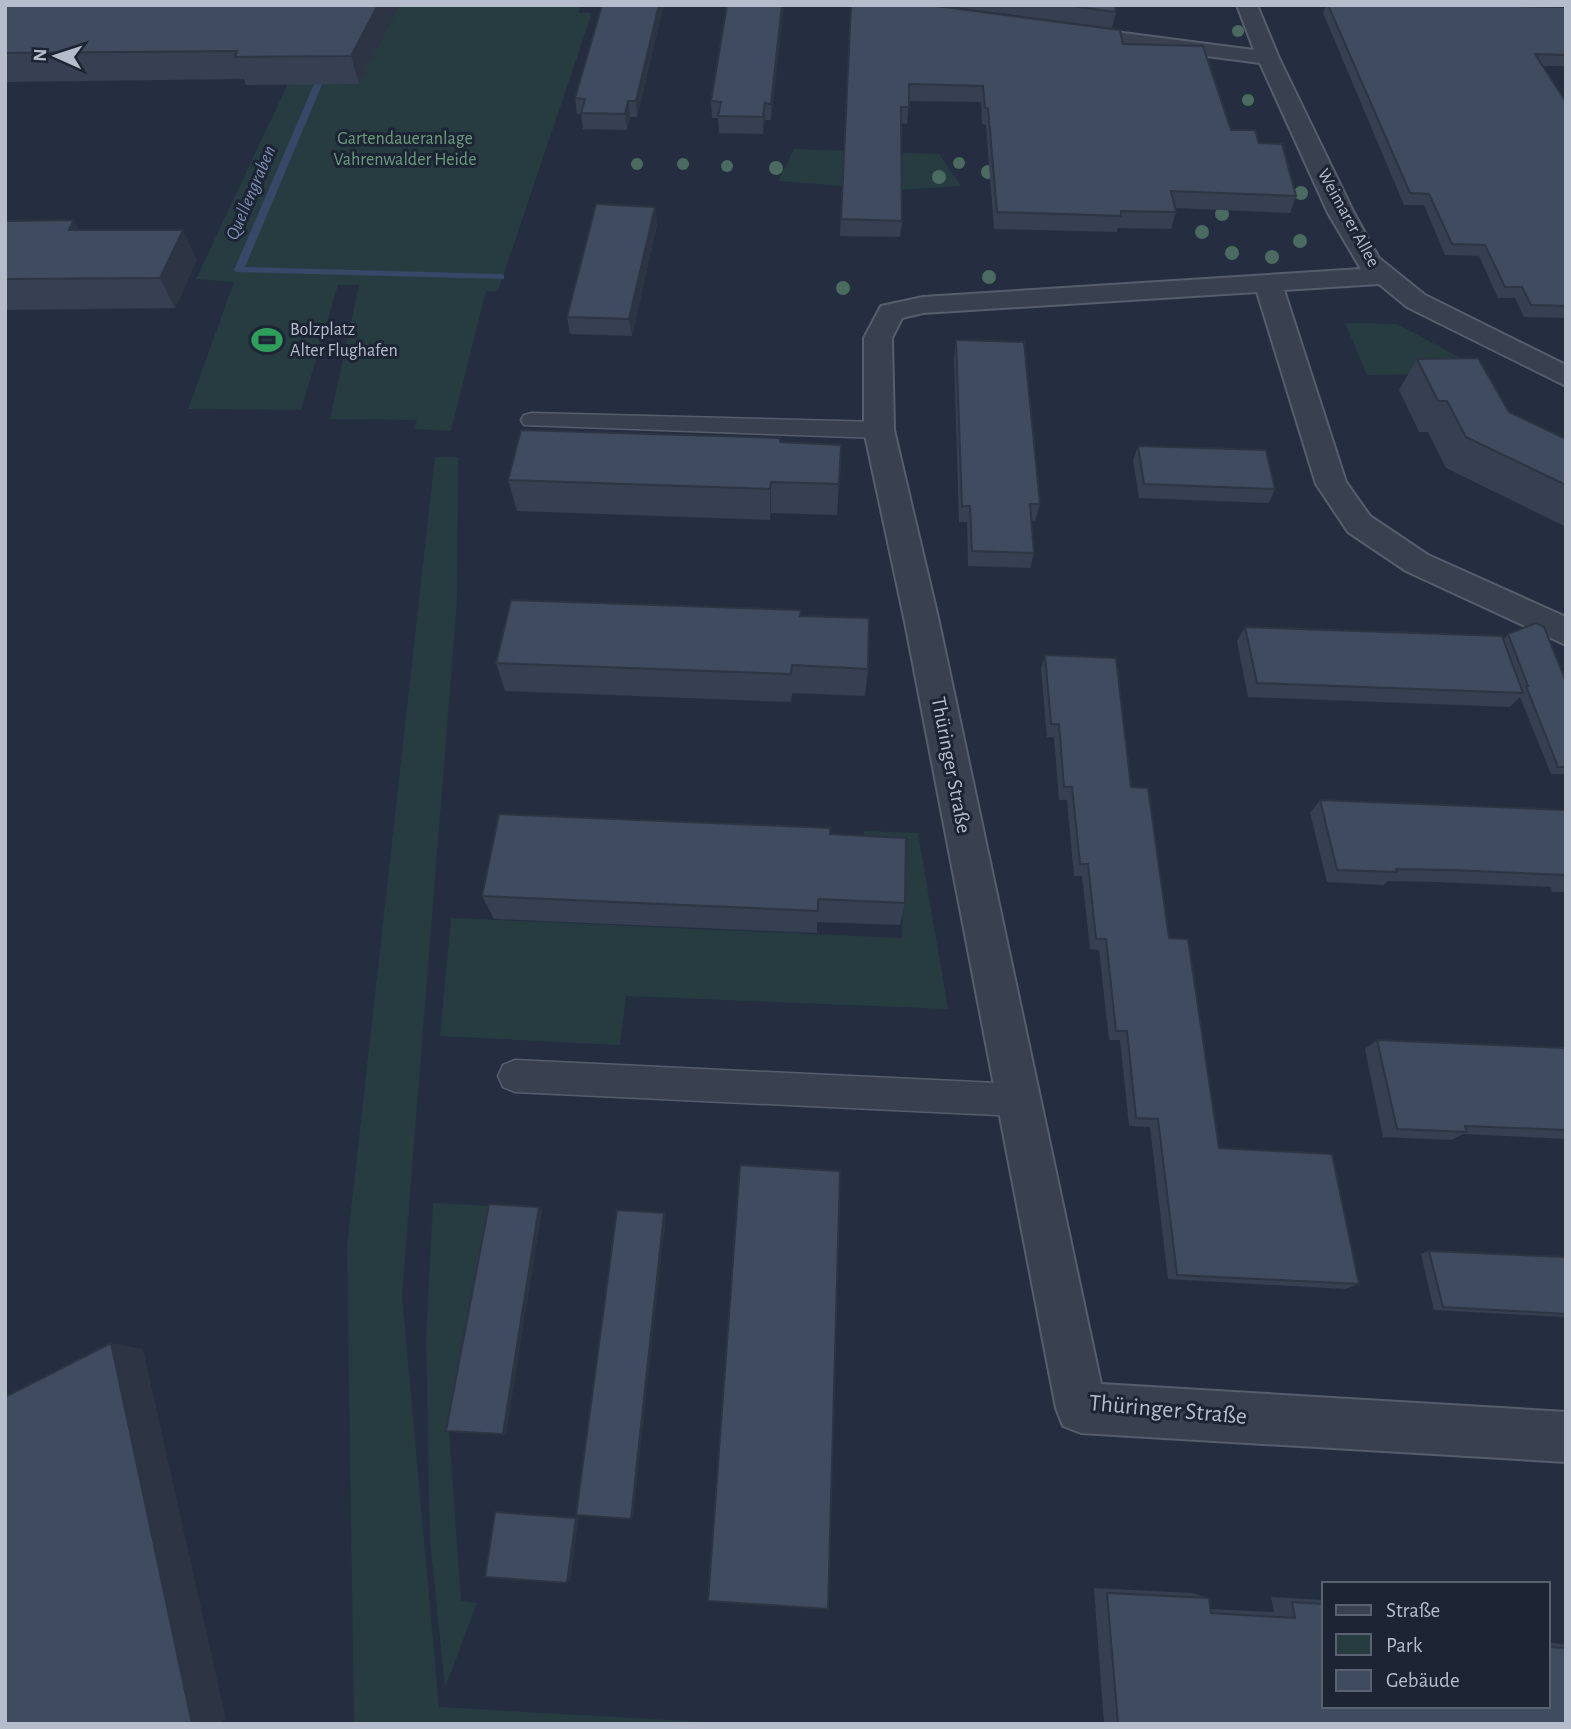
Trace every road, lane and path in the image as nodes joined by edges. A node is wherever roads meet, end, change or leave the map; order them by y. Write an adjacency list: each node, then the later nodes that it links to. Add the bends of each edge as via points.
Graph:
1 (1247, 5): 3 (street, Weimarer Allee)
2 (1053, 30): 3 (street)
3 (1268, 58): 4 (street, Weimarer Allee, via 1341,213 1369,263)
4 (1383, 276): 5 (street, Thüringer Straße); 6 (street, Weimarer Allee, via 1416,301)
5 (1268, 283): 8 (street, Thüringer Straße, via 923,305 891,312 878,338); 9 (street, via 1331,484 1359,524 1417,563)
6 (1566, 377)
7 (532, 420): 8 (lane)
8 (879, 430): 11 (street, Thüringer Straße)
9 (1566, 632)
10 (514, 1076): 11 (lane)
11 (1018, 1100): 12 (street, Thüringer Straße, via 1080,1408)
12 (1566, 1437)

